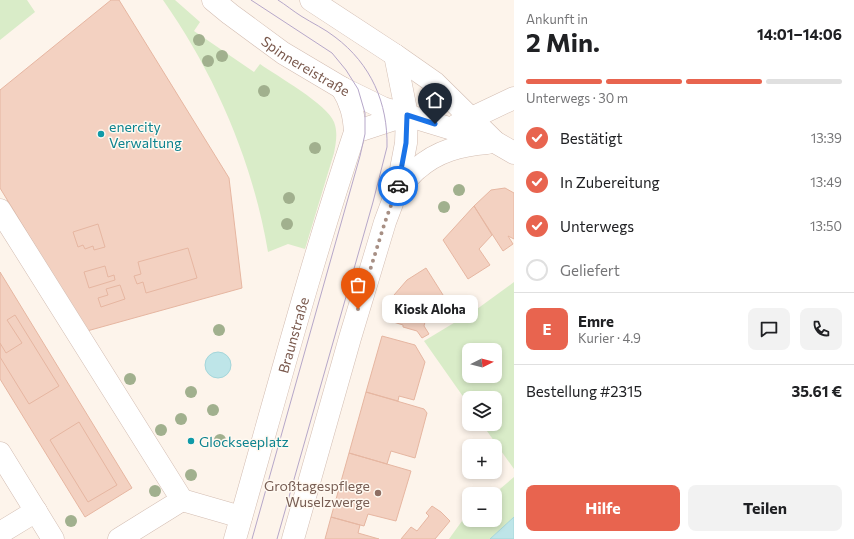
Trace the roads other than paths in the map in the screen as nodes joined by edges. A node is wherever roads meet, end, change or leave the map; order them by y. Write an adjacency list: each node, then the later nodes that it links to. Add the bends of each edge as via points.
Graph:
1 (213, 0): 4 (street, Spinnereistraße, via 283,53)
2 (311, 0): 3 (street)
3 (395, 55): 6 (street); 7 (street, via 435,83)
4 (342, 88): 6 (street, Spinnereistraße, via 383,108); 9 (street, Braunstraße, via 350,101)
5 (514, 98): 7 (street)
6 (407, 115): 8 (street, Spinnereistraße); 9 (street); 12 (street, via 406,143)
7 (470, 118): 8 (street); 10 (street)
8 (449, 129): 10 (street, Spinnereistraße)
9 (355, 132): 17 (street, Braunstraße, via 330,206)
10 (495, 142): 11 (street); 12 (street, via 466,144 440,153 418,168)
11 (514, 153)
12 (397, 190): 22 (street, via 352,331)
13 (0, 210): 15 (street)
14 (1, 457): 16 (street)
15 (182, 500): 17 (street); 20 (street)
16 (36, 511): 18 (street); 19 (street)
17 (241, 517): 21 (street, Braunstraße)
18 (0, 533)
19 (53, 539)
20 (119, 539)
21 (235, 539)
22 (293, 539)

